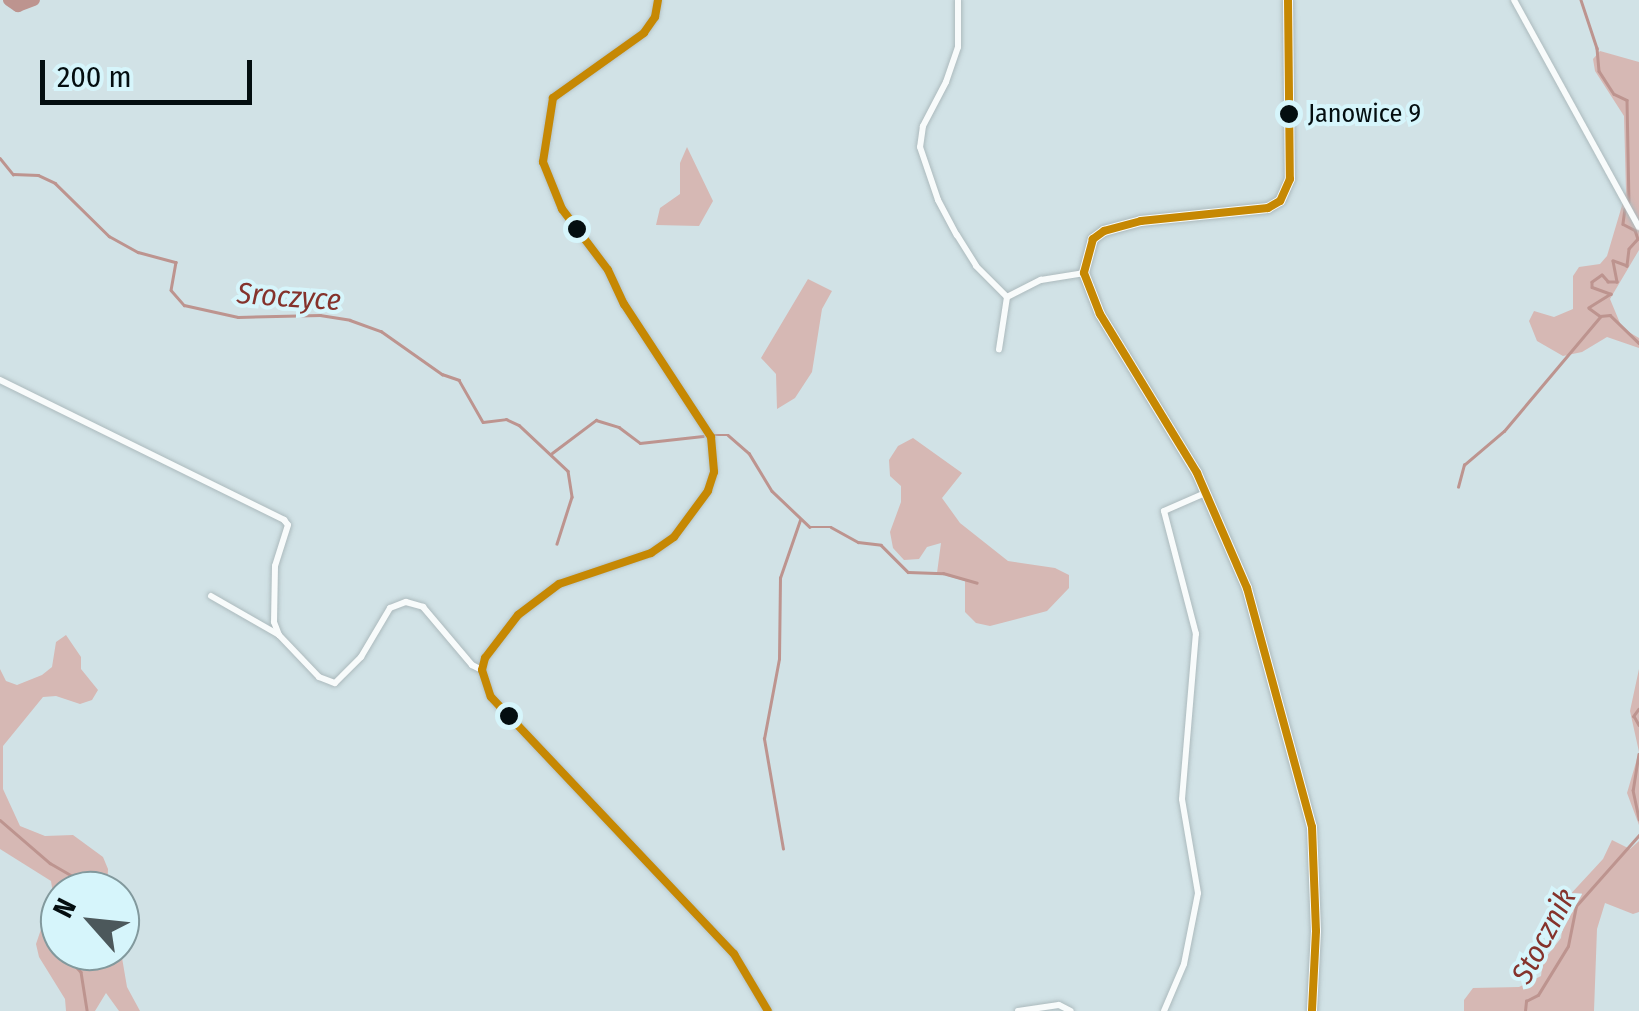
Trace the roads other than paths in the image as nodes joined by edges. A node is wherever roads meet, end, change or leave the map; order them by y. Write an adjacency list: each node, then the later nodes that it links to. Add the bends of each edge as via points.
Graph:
1 (658, 0): 13 (street, via 644,32 554,98 542,162 562,209 608,270 711,438 714,472 674,537 652,554 559,584 518,615)
2 (958, 0): 7 (street, via 958,47 920,147 957,235)
3 (1288, 0): 6 (street, via 1290,179 1280,202 1104,232 1093,239)
4 (1514, 0): 5 (street)
5 (1639, 228)
6 (1084, 273): 7 (street, via 1041,280); 10 (street, via 1100,314)
7 (1006, 297): 8 (street)
8 (999, 349)
9 (0, 380): 12 (street, via 284,520 275,566)
10 (1207, 492): 17 (street, via 1164,511 1196,634 1182,799 1198,893 1184,964); 18 (street, via 1247,588 1308,802 1315,865)
11 (212, 596): 12 (street)
12 (279, 635): 13 (street, via 319,677 335,683 390,608 414,602)
13 (482, 670): 14 (street, via 491,697 734,954)
14 (768, 1011)
15 (1018, 1011): 16 (street, via 1060,1004)
16 (1070, 1011)
17 (1164, 1011)
18 (1312, 1011)

